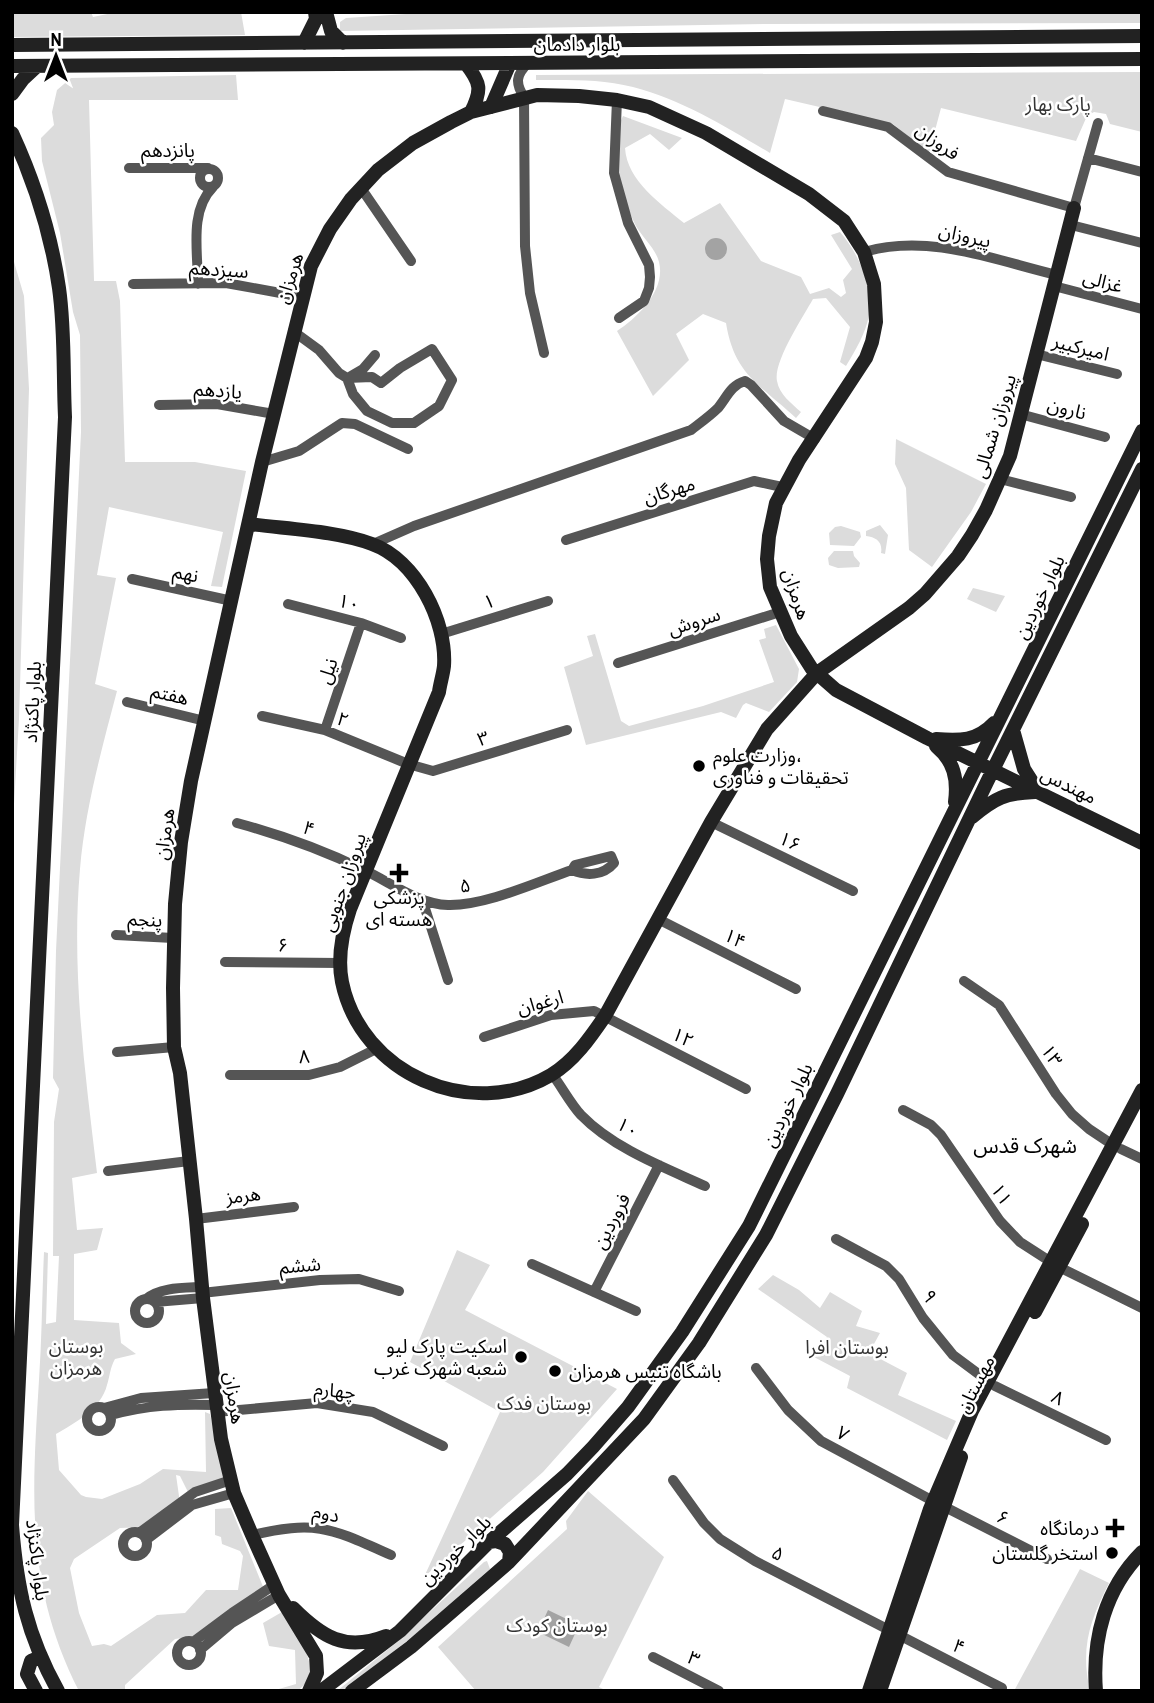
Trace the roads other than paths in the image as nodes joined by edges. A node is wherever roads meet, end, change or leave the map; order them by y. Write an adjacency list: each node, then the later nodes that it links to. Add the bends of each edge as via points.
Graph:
1 (315, 12): 7 (main road)
2 (326, 12): 8 (main road, via 331,31)
3 (1142, 36): 5 (main road, بلوار دادمان)
4 (961, 38): 5 (main road, بلوار دادمان); 8 (main road, بلوار دادمان); 10 (main road, via 966,49)
5 (999, 38): 11 (main road, via 986,49)
6 (12, 43): 7 (main road, بلوار دادمان)
7 (304, 43): 8 (main road, بلوار دادمان)
8 (343, 43)
9 (1142, 59): 11 (main road, بلوار دادمان)
10 (958, 61): 11 (main road, بلوار دادمان); 13 (main road, بلوار دادمان)
11 (1002, 61)
12 (510, 63): 13 (main road, بلوار دادمان); 14 (main road, بلوار دادمان); 20 (main road)
13 (527, 63): 18 (street, via 517,81)
14 (466, 64): 16 (main road, بلوار دادمان); 22 (main road, via 479,83 479,97)
15 (12, 66): 16 (main road, بلوار دادمان)
16 (37, 66): 17 (main road)
17 (12, 94)
18 (524, 97): 19 (main road, هرمزان); 20 (main road, هرمزان); 41 (street, via 524,246)
19 (617, 100): 32 (main road, هرمزان, via 686,123 809,194 844,221); 39 (street, via 614,173 650,277 644,301)
20 (491, 107): 22 (main road, هرمزان)
21 (823, 111): 29 (street, فروزان, via 888,127 948,172)
22 (471, 112): 28 (main road, هرمزان, via 413,144)
23 (1098, 123): 25 (street, پیروزان شمالی)
24 (12, 133): 150 (main road, بلوار پاکنژاد, via 40,202 60,290 65,417 12,1525 27,1625)
25 (1088, 158): 27 (street); 29 (street, پیروزان شمالی)
26 (129, 168): 36 (street, پانزدهم, via 208,168 219,175 198,211)
27 (1142, 172)
28 (361, 188): 33 (street); 37 (main road, هرمزان, via 330,229)
29 (1074, 208): 30 (main road, پیروزان شمالی)
30 (1071, 225): 31 (street); 34 (main road, پیروزان شمالی)
31 (1142, 243)
32 (864, 252): 34 (street, پیروزان, via 897,244 934,245); 51 (main road, هرمزان, via 875,294 872,342)
33 (411, 261)
34 (1056, 281): 38 (street, غزالی); 42 (main road, پیروزان شمالی)
35 (133, 284): 36 (street, سیزدهم)
36 (198, 284): 37 (street, سیزدهم, via 226,283)
37 (302, 297): 40 (main road, هرمزان)
38 (1142, 309)
39 (619, 318)
40 (293, 331): 45 (street); 47 (main road, هرمزان)
41 (544, 353)
42 (1036, 354): 44 (street, امیرکبیر); 48 (main road, پیروزان شمالی)
43 (375, 355): 45 (street)
44 (1117, 374)
45 (347, 378): 45 (street, via 367,411 392,423 414,423 439,406 452,380 432,349 381,383 372,377)
46 (159, 405): 47 (street, یازدهم, via 216,404)
47 (274, 414): 53 (main road, هرمزان)
48 (1020, 414): 50 (street, نارون); 55 (main road, پیروزان شمالی)
49 (1142, 431): 72 (main road, بلوار خوردین)
50 (1105, 437)
51 (815, 439): 56 (main road, هرمزان); 60 (street, via 784,421 751,384 742,382 691,430)
52 (408, 449): 53 (street, via 355,424 342,423 299,451)
53 (262, 462): 58 (main road, هرمزان)
54 (1142, 469): 77 (main road, بلوار خوردین)
55 (1000, 480): 57 (street); 70 (main road, پیروزان شمالی, via 972,536 925,594)
56 (782, 487): 59 (street, مهرگان, via 754,481); 65 (main road, هرمزان, via 771,520 767,559 770,587)
57 (1071, 498)
58 (250, 524): 60 (main road, پیروزان جنوبی); 62 (main road, هرمزان)
59 (566, 540)
60 (373, 544): 67 (main road, پیروزان جنوبی, via 403,564 421,586)
61 (132, 579): 62 (street, نهم)
62 (232, 601): 74 (main road, هرمزان)
63 (548, 601): 67 (street, ۱)
64 (288, 604): 66 (street, ۱۰)
65 (780, 612): 69 (street, سروش); 70 (main road, هرمزان, via 800,652)
66 (361, 623): 68 (street, ۱۰); 75 (street, نیل)
67 (441, 634): 80 (main road, پیروزان جنوبی, via 444,666 439,692)
68 (401, 638)
69 (618, 663)
70 (817, 673): 78 (main road, هرمزان, via 836,690); 85 (main road, پیروزان جنوبی, via 767,729)
71 (127, 702): 74 (street, هفتم)
72 (1003, 714): 78 (main road, via 972,738); 79 (main road, بلوار خوردین)
73 (262, 716): 75 (street, ۲)
74 (205, 721): 94 (main road, هرمزان, via 181,842)
75 (325, 730): 80 (street, ۲)
76 (568, 730): 80 (street, ۳, via 440,770)
77 (1013, 730): 81 (main road, بلوار خوردین); 82 (main road, via 1024,769)
78 (927, 738): 79 (main road, هرمزان); 83 (main road, via 943,752 955,774)
79 (978, 762): 81 (main road, مهندس); 83 (main road, بلوار خوردین)
80 (408, 764): 88 (main road, پیروزان جنوبی)
81 (993, 769): 82 (main road, مهندس); 84 (main road, بلوار خوردین)
82 (1039, 792): 84 (main road, via 1003,795); 87 (main road, مهندس)
83 (954, 813): 139 (main road, بلوار خوردین, via 749,1226 682,1332 593,1447)
84 (969, 820): 143 (main road, بلوار خوردین, via 766,1235 699,1343 644,1419)
85 (711, 822): 90 (street, ۱۶); 92 (main road, پیروزان جنوبی)
86 (237, 823): 88 (street, ۴, via 282,835)
87 (1142, 843)
88 (365, 870): 91 (street, ۵); 96 (main road, پیروزان جنوبی, via 343,930)
89 (572, 870): 91 (street, ۵, via 474,903 446,905)
90 (853, 891)
91 (422, 899): 97 (street)
92 (658, 919): 99 (street, ۱۴); 100 (main road, پیروزان جنوبی)
93 (116, 935): 94 (street, پنجم)
94 (173, 938): 102 (main road, هرمزان)
95 (225, 962): 96 (street, ۶)
96 (341, 962): 103 (main road, پیروزان جنوبی, via 348,1000)
97 (448, 980)
98 (964, 981): 111 (street, ۱۳, via 999,1005 1072,1114)
99 (796, 989)
100 (605, 1016): 101 (street, ارغوان, via 570,1011); 105 (main road, پیروزان جنوبی, via 577,1054); 107 (street, ۱۲)
101 (484, 1037)
102 (174, 1048): 104 (street); 113 (main road, هرمزان)
103 (376, 1049): 105 (main road, پیروزان جنوبی, via 417,1079 462,1093 497,1093); 106 (street, ۸, via 340,1067 309,1075)
104 (117, 1052)
105 (552, 1074): 114 (street, ۱۰, via 580,1114 609,1137)
106 (230, 1075)
107 (746, 1089)
108 (1142, 1090): 111 (main road)
109 (903, 1110): 121 (street, ۱۱, via 941,1135 1000,1221 1020,1242)
110 (1142, 1111): 111 (main road, مهستان)
111 (1117, 1147): 112 (street); 121 (main road, مهستان)
112 (1142, 1159)
113 (189, 1161): 115 (street); 118 (main road, هرمزان)
114 (659, 1165): 116 (street, ۱۰); 124 (street, فروردین)
115 (108, 1171)
116 (705, 1186)
117 (294, 1207): 118 (street, هرمز)
118 (196, 1219): 123 (main road, هرمزان)
119 (836, 1239): 129 (street, ۹, via 886,1266 953,1355)
120 (532, 1264): 124 (street)
121 (1055, 1264): 126 (street); 129 (main road, مهستان)
122 (399, 1291): 123 (street, ششم, via 359,1279)
123 (202, 1292): 125 (street, ششم, via 162,1290); 130 (main road, هرمزان)
124 (594, 1292): 127 (street)
125 (150, 1300)
126 (1142, 1308)
127 (636, 1311)
128 (756, 1368): 136 (street, ۷, via 788,1410 821,1441)
129 (991, 1384): 132 (street, ۸); 136 (main road, مهستان)
130 (215, 1403): 131 (street, چهارم, via 124,1401); 133 (street, چهارم, via 317,1403 373,1412); 135 (main road, هرمزان)
131 (107, 1411)
132 (1106, 1440)
133 (443, 1446)
134 (673, 1480): 146 (street, ۵, via 720,1539)
135 (232, 1487): 137 (main road, هرمزان); 138 (street, via 195,1492)
136 (938, 1504): 142 (street, ۶); 146 (main road, مهستان)
137 (252, 1535): 141 (street, دوم, via 313,1526 342,1533); 144 (main road, هرمزان)
138 (143, 1537)
139 (489, 1542): 143 (main road, via 505,1544); 145 (main road, بلوار خوردین)
140 (1142, 1552): 161 (main road, via 1124,1572 1103,1615 1096,1647)
141 (391, 1555)
142 (1047, 1559)
143 (509, 1562): 148 (main road, بلوار خوردین)
144 (277, 1590): 145 (main road, هرمزان, via 311,1625 335,1640 367,1643); 147 (street); 154 (main road, هرمزان, via 316,1656 317,1673)
145 (400, 1631): 155 (main road, بلوار خوردین)
146 (894, 1632): 151 (street, ۴); 159 (main road); 160 (main road, مهستان)
147 (197, 1646)
148 (411, 1647): 156 (main road, بلوار خوردین); 157 (main road)
149 (653, 1657): 158 (street, ۳)
150 (41, 1660): 152 (main road, via 31,1661 27,1674); 153 (main road, بلوار پاکنژاد)
151 (1002, 1688)
152 (36, 1691)
153 (58, 1691)
154 (309, 1691)
155 (321, 1691)
156 (352, 1691)
157 (370, 1691)
158 (719, 1691)
159 (869, 1691)
160 (880, 1691)
161 (1096, 1691)

